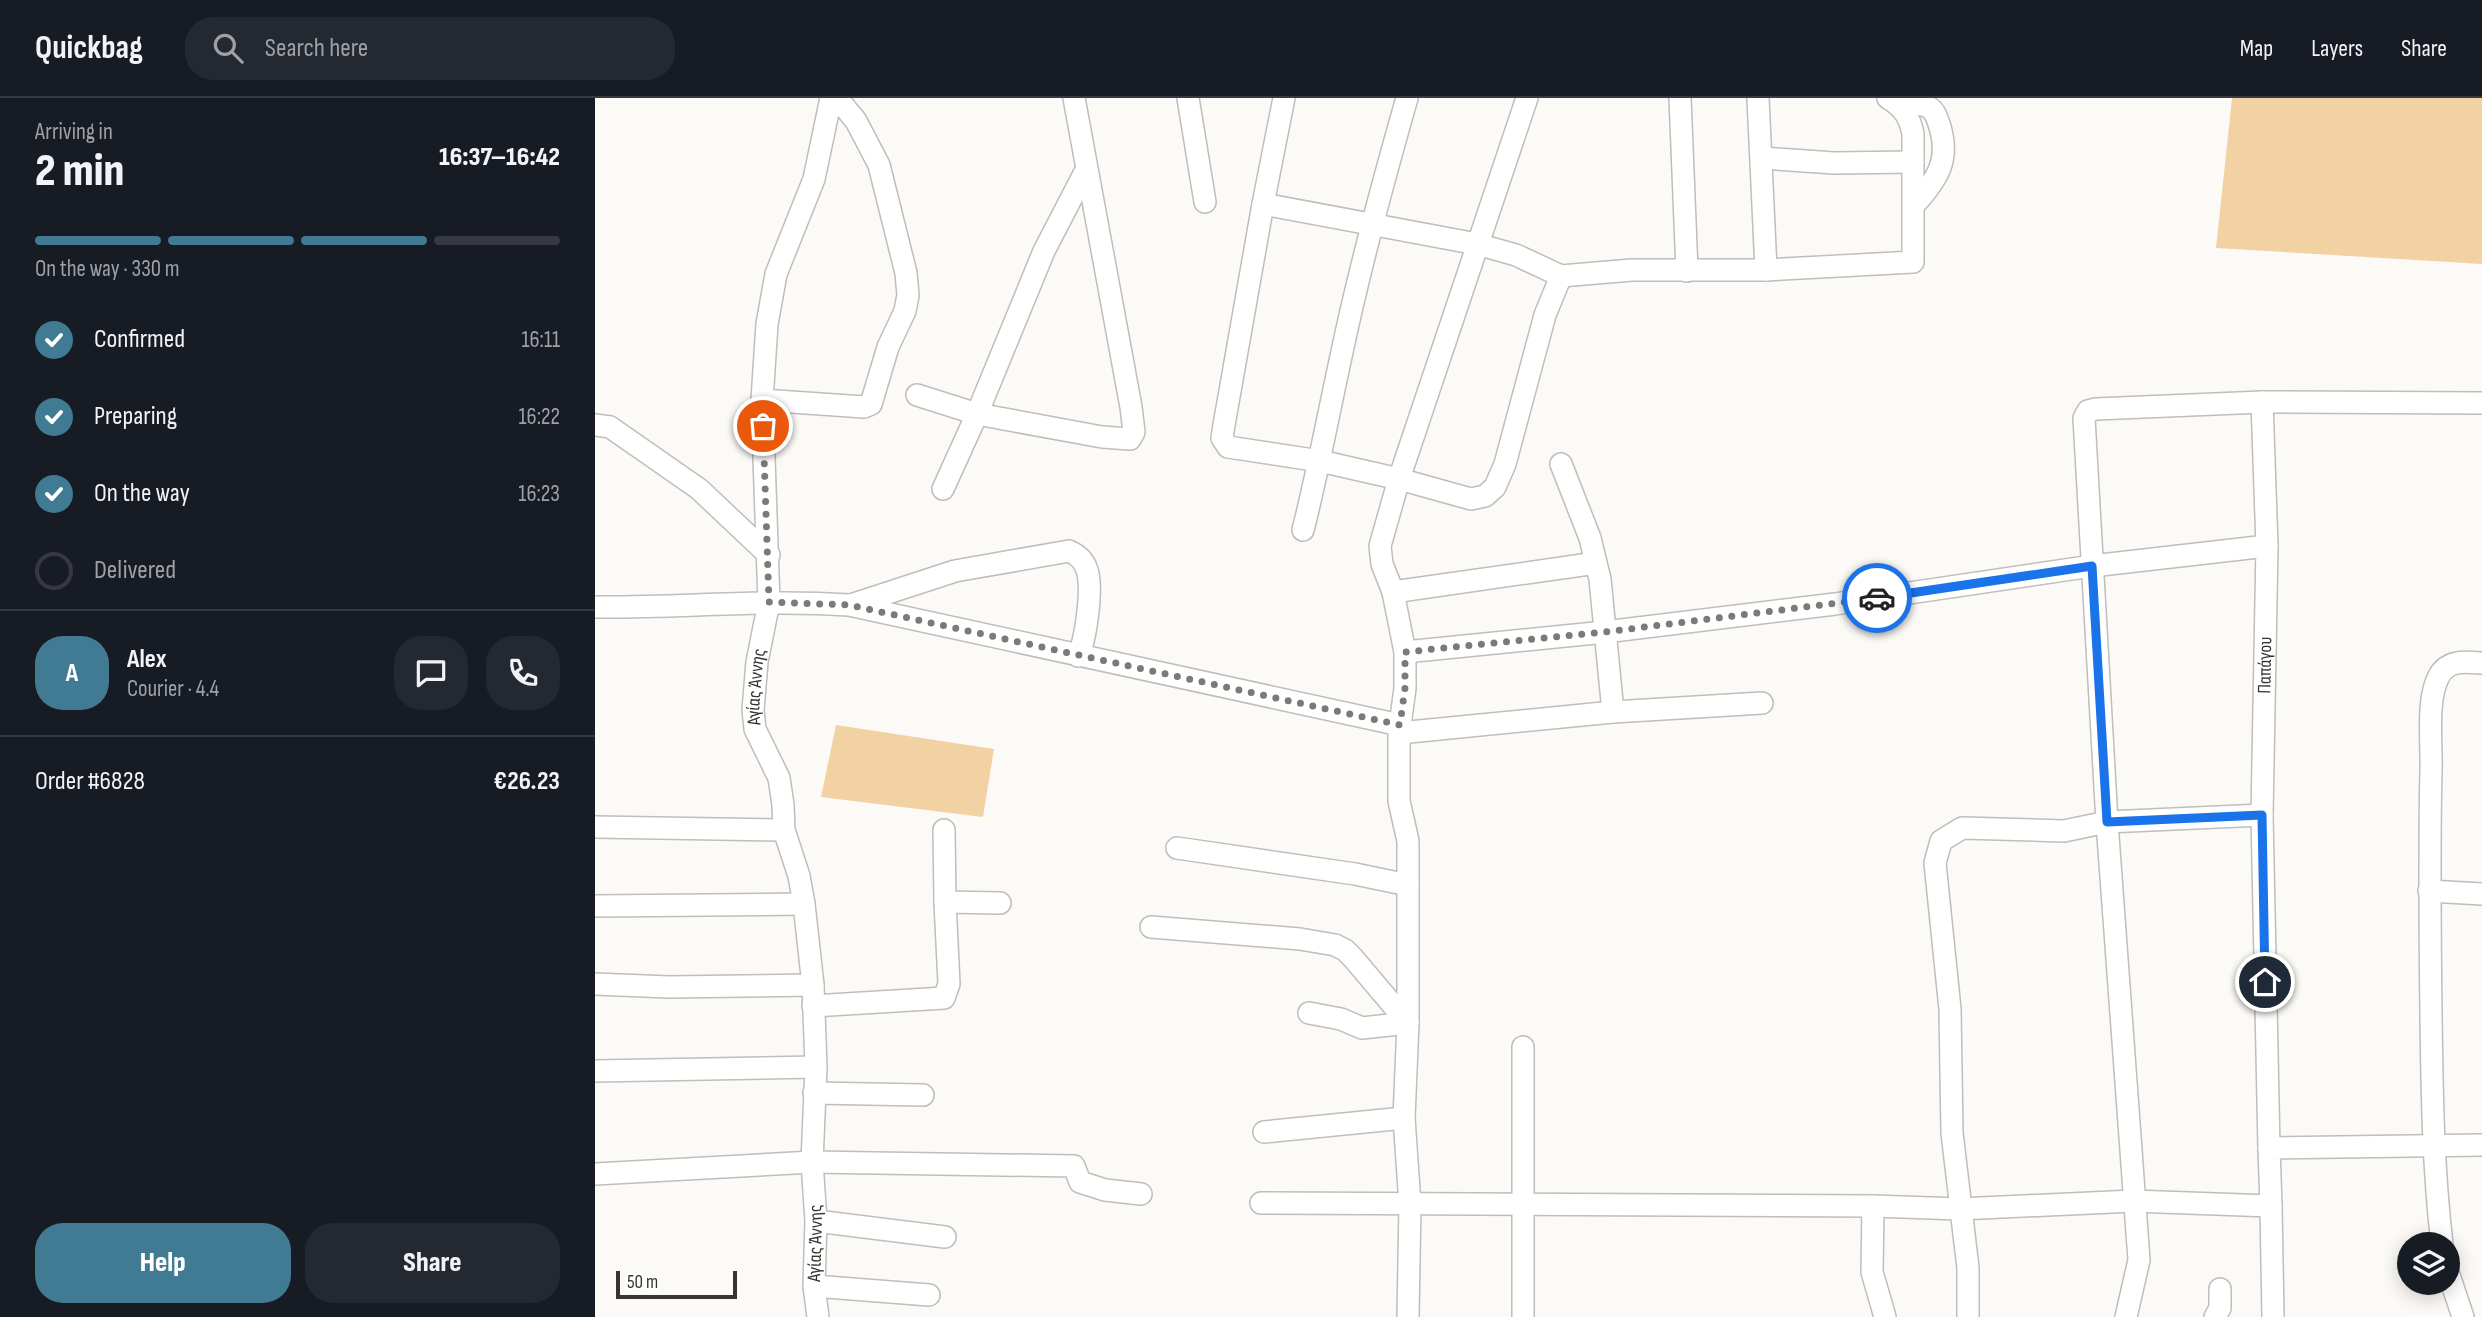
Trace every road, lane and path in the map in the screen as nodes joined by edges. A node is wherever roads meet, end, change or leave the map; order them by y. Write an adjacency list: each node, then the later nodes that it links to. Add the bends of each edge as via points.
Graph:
1 (831, 98): 23 (street, Αγίας Άννης, via 814,179 771,292)
2 (837, 98): 23 (street, via 856,121 879,165 907,273 905,311 888,347 871,404)
3 (1074, 98): 13 (street)
4 (1188, 98): 14 (street)
5 (1284, 98): 15 (street)
6 (1406, 98): 17 (street)
7 (1527, 98): 18 (street)
8 (1680, 98): 20 (street)
9 (1758, 98): 11 (street)
10 (1893, 101): 12 (street, via 1910,119); 16 (street, via 1929,107 1936,114 1944,142 1944,162)
11 (1762, 158): 12 (street); 19 (street)
12 (1913, 162): 16 (street)
13 (1086, 170): 26 (street, via 1044,251); 26 (street, via 1134,432 1130,439 1121,440)
14 (1205, 202)
15 (1263, 204): 17 (street); 28 (street, via 1222,438 1228,447 1239,450)
16 (1914, 205): 19 (street, via 1913,261)
17 (1372, 225): 18 (street); 28 (street)
18 (1477, 244): 21 (street); 30 (street)
19 (1766, 270): 20 (street)
20 (1687, 271): 21 (street)
21 (1561, 275): 30 (street, via 1495,487 1485,496 1471,499)
22 (917, 395): 26 (street)
23 (762, 400): 34 (street, Αγίας Άννης)
24 (2262, 402): 25 (street); 33 (street, Παπάγου); 36 (street, via 2088,411 2084,418)
25 (2482, 403)
26 (977, 414): 31 (street)
27 (595, 425): 34 (street, via 610,427 699,489)
28 (1321, 461): 30 (street); 32 (street)
29 (1561, 464): 35 (street)
30 (1399, 479): 37 (street, via 1380,546)
31 (943, 489)
32 (1303, 530)
33 (2267, 546): 36 (street); 48 (street, Παπάγου)
34 (769, 555): 38 (street, Αγίας Άννης)
35 (1596, 563): 37 (street); 41 (street)
36 (2092, 566): 41 (street); 49 (street)
37 (1393, 592): 42 (street)
38 (769, 602): 39 (street); 40 (street); 51 (street, Αγίας Άννης, via 753,710 755,729 779,778)
39 (849, 605): 43 (street); 43 (street, via 955,571 1069,551 1080,556 1088,571 1089,608)
40 (595, 607)
41 (1605, 632): 42 (street); 46 (street)
42 (1405, 652): 47 (street)
43 (1078, 656): 47 (street)
44 (2482, 663): 55 (street, via 2458,662 2446,667 2433,691)
45 (1762, 703): 46 (street)
46 (1613, 712): 47 (street)
47 (1400, 729): 54 (street, via 1399,801 1408,841)
48 (2262, 815): 49 (street); 75 (street, Παπάγου)
49 (2107, 822): 79 (street); 85 (street, via 2064,831 1962,828 1941,841 1935,863 1950,1009 1952,1133)
50 (595, 827): 51 (street)
51 (784, 830): 59 (street, Αγίας Άννης)
52 (944, 830): 57 (street)
53 (1177, 848): 54 (street)
54 (1408, 885): 65 (street)
55 (2429, 891): 56 (street); 73 (street)
56 (2482, 894)
57 (945, 902): 58 (street); 63 (street, via 949,984 944,998)
58 (1000, 903)
59 (804, 904): 60 (street); 63 (street, Αγίας Άννης)
60 (595, 906)
61 (1150, 927): 65 (street, via 1335,946 1345,950)
62 (595, 984): 63 (street)
63 (813, 996): 67 (street, Αγίας Άννης)
64 (1309, 1013): 65 (street, via 1361,1028)
65 (1408, 1023): 71 (street)
66 (1523, 1047): 82 (street)
67 (816, 1067): 68 (street); 69 (street, Αγίας Άννης)
68 (595, 1071)
69 (814, 1093): 70 (street); 76 (street, Αγίας Άννης)
70 (923, 1095)
71 (1404, 1118): 72 (street); 81 (street)
72 (1264, 1132)
73 (2433, 1144): 74 (street); 75 (street); 87 (street)
74 (2482, 1145)
75 (2269, 1149): 84 (street, Παπάγου)
76 (812, 1162): 77 (street); 78 (street, via 1075,1166 1080,1182); 86 (street, Αγίας Άννης)
77 (595, 1174)
78 (1140, 1194)
79 (2133, 1200): 84 (street); 85 (street); 98 (street, via 2139,1260)
80 (1261, 1203): 81 (street)
81 (1410, 1204): 82 (street); 94 (street)
82 (1522, 1205): 83 (street); 95 (street)
83 (1873, 1206): 85 (street); 96 (street, via 1872,1272)
84 (2271, 1206): 100 (street, Παπάγου)
85 (1960, 1209): 97 (street, via 1968,1268)
86 (816, 1221): 88 (street); 89 (street, Αγίας Άννης)
87 (2441, 1232)
88 (945, 1237)
89 (814, 1286): 91 (street); 93 (street, Αγίας Άννης)
90 (2220, 1289): 99 (street)
91 (929, 1295)
92 (2456, 1295): 101 (street)
93 (818, 1317)
94 (1408, 1317)
95 (1523, 1317)
96 (1885, 1317)
97 (1968, 1317)
98 (2126, 1317)
99 (2215, 1317)
100 (2273, 1317)
101 (2463, 1317)

